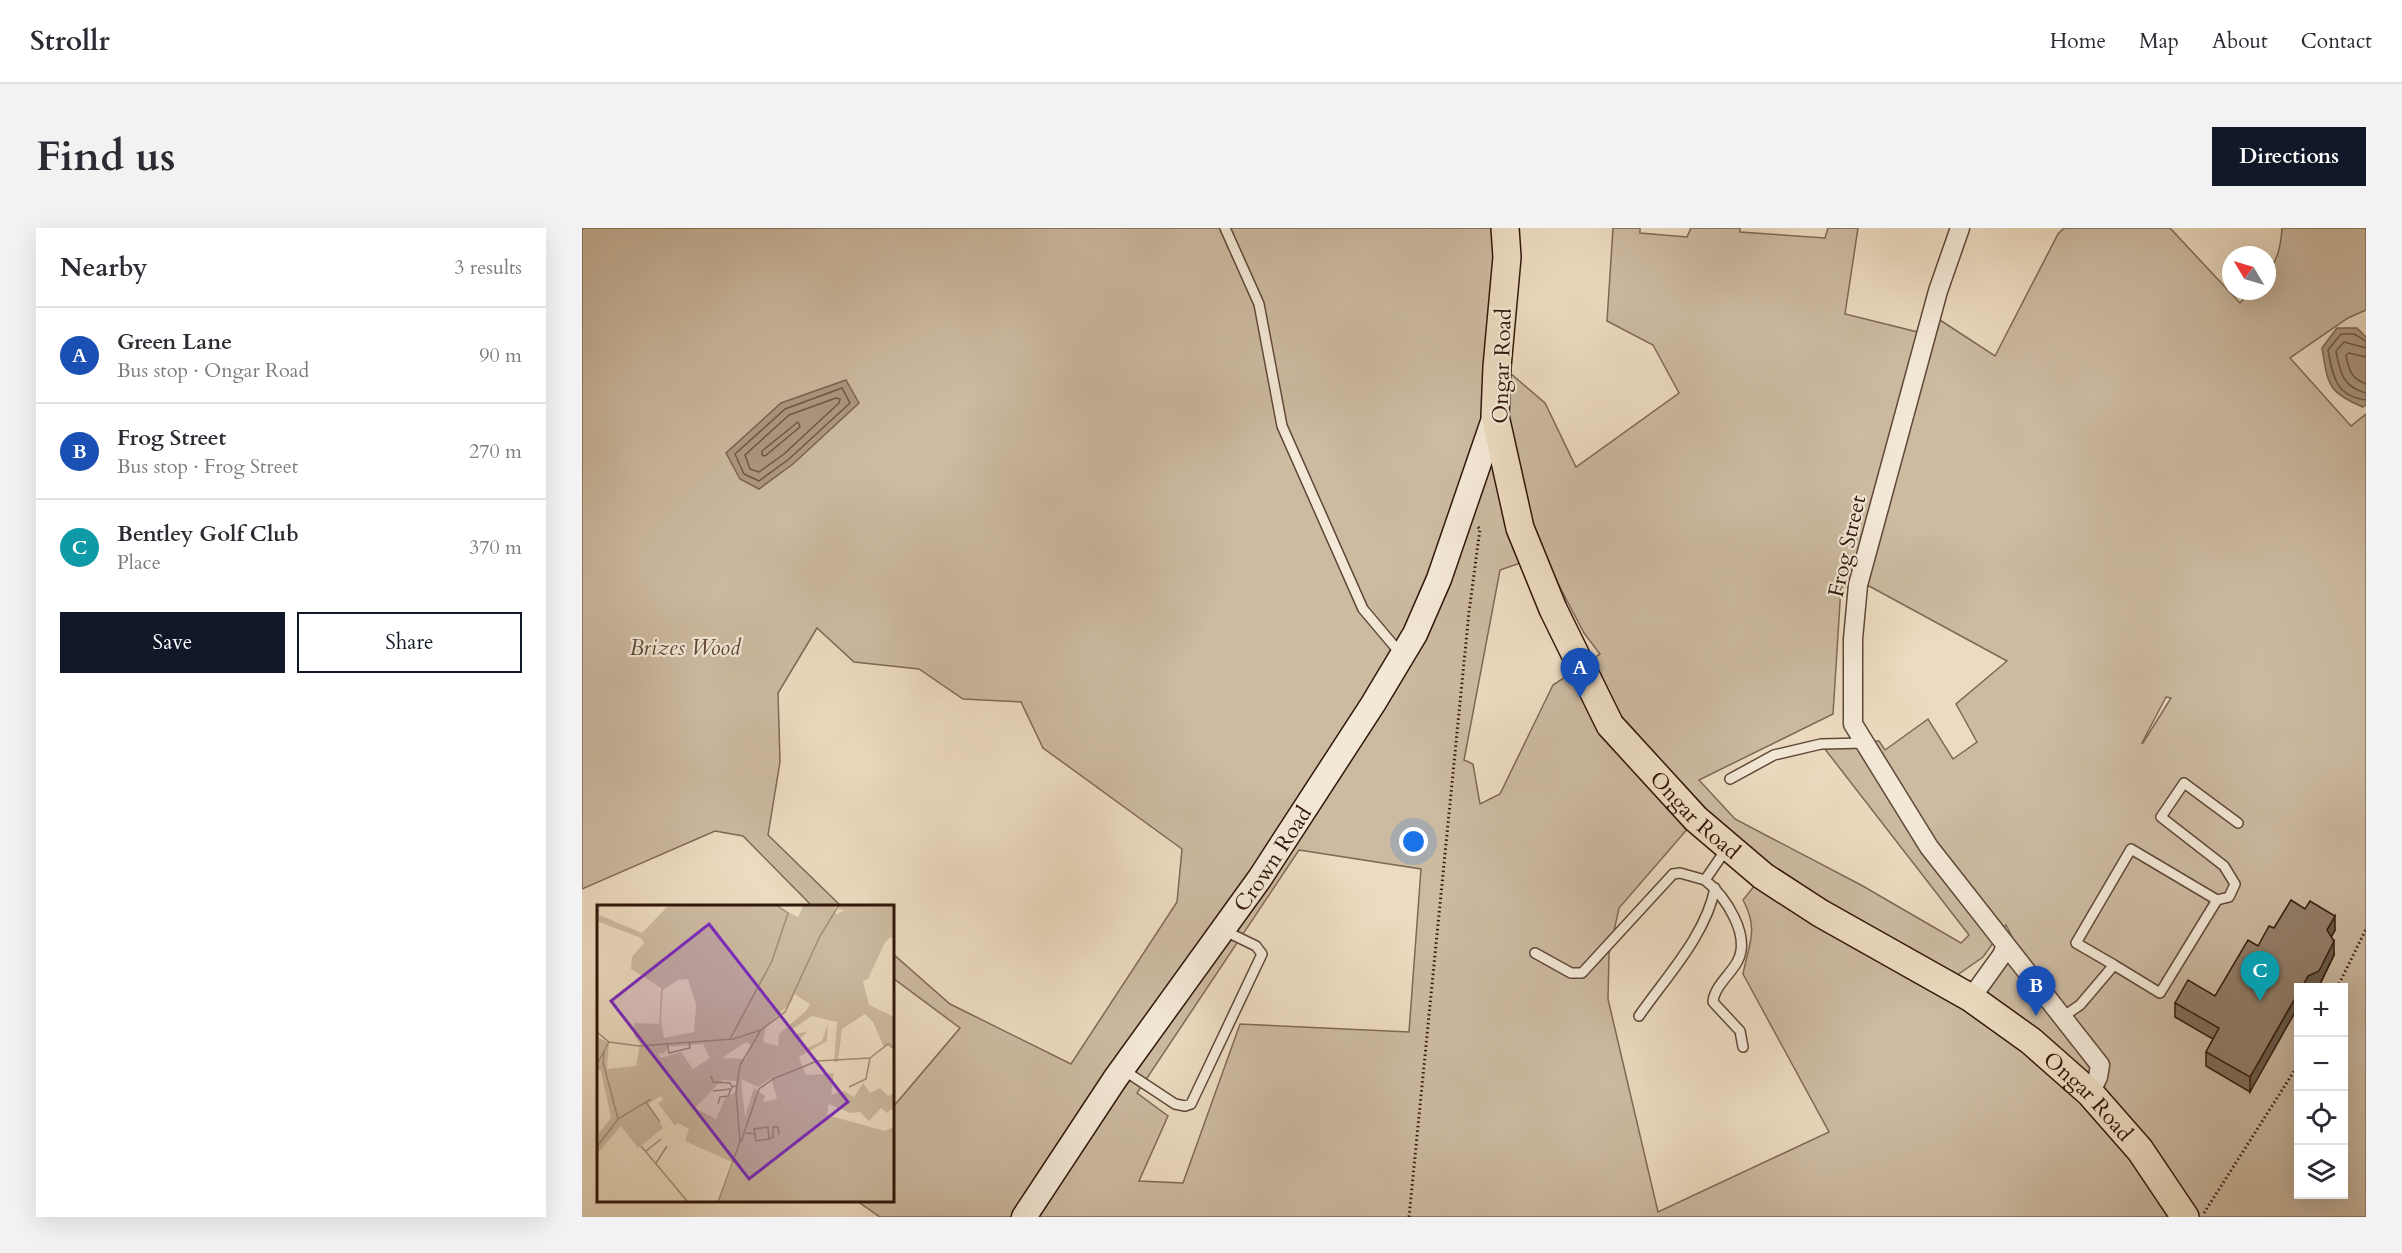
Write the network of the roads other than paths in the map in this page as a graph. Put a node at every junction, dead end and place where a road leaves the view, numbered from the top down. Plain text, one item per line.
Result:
1 (1226, 228) edge
2 (1505, 228) edge
3 (1960, 228) edge
4 (1495, 416) junction
5 (1475, 474) junction
6 (1509, 478) junction
7 (1402, 655) junction
8 (1865, 743) junction
9 (1730, 779) dead end
10 (2238, 824) dead end
11 (1727, 848) junction
12 (1705, 880) junction
13 (1715, 888) junction
14 (2217, 900) junction
15 (1223, 930) junction
16 (2006, 945) junction
17 (1535, 953) dead end
18 (2114, 965) junction
19 (1971, 998) junction
20 (1639, 1016) dead end
21 (2064, 1016) junction
22 (1743, 1047) dead end
23 (1122, 1069) junction
24 (2090, 1093) junction
25 (1024, 1217) edge
26 (2185, 1217) edge

1 - 7 lane
2 - 4 main road, Ongar Road
3 - 8 street, Frog Street
4 - 5 street, Crown Road
4 - 6 main road, Ongar Road
5 - 6 street
5 - 7 street, Crown Road
6 - 11 main road, Ongar Road
7 - 15 street, Crown Road
8 - 9 lane
8 - 16 street, Frog Street
10 - 14 lane
11 - 12 lane
11 - 19 main road, Ongar Road
12 - 13 lane
12 - 17 lane
13 - 20 lane
13 - 22 lane
14 - 18 lane
14 - 18 lane
15 - 23 street, Crown Road
15 - 23 lane
16 - 19 street
16 - 21 street, Frog Street
18 - 21 lane
19 - 24 main road, Ongar Road
21 - 24 street, Frog Street
23 - 25 street, Crown Road
24 - 26 main road, Ongar Road

